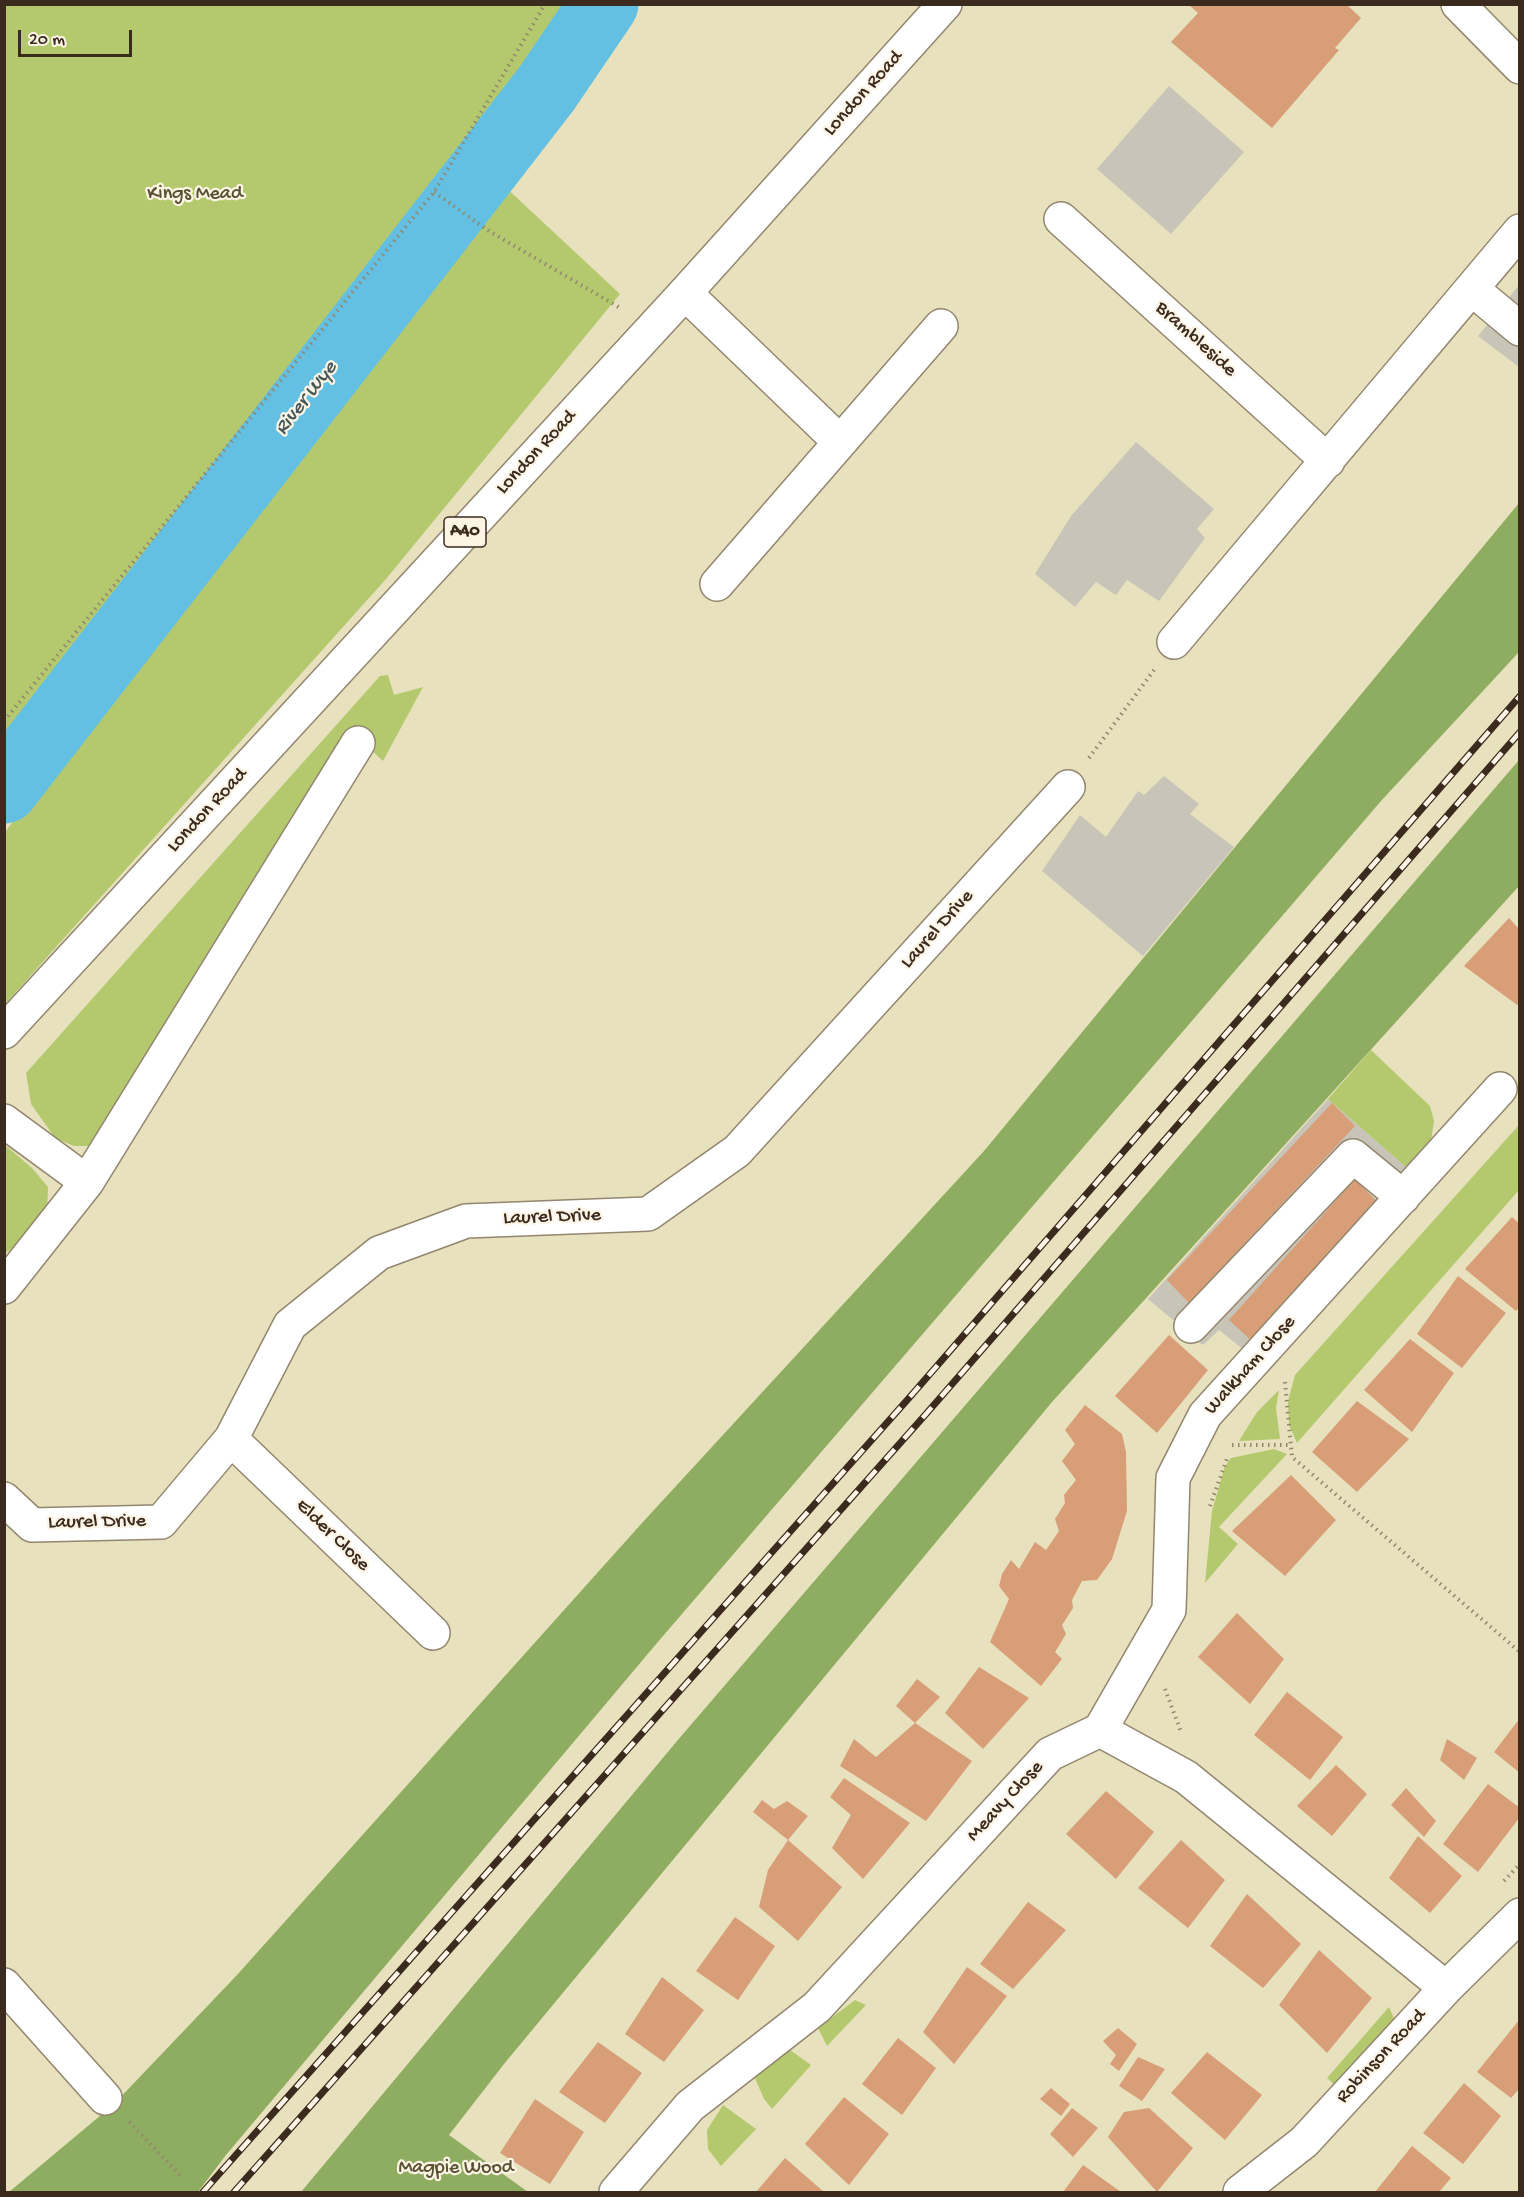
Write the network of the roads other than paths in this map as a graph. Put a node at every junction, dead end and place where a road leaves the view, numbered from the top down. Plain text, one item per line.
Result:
1 (945, 4) edge
2 (1458, 4) edge
3 (1520, 67) edge
4 (1061, 219) dead end
5 (1520, 231) edge
6 (1472, 289) junction
7 (685, 293) junction
8 (941, 326) dead end
9 (1520, 329) edge
10 (840, 442) junction
11 (1328, 461) junction
12 (717, 584) dead end
13 (1174, 642) road end
14 (358, 743) dead end
15 (1068, 787) road end
16 (4, 1032) edge
17 (1500, 1089) dead end
18 (4, 1121) edge
19 (87, 1182) junction
20 (1403, 1197) junction
21 (4, 1287) edge
22 (1191, 1326) dead end
23 (231, 1439) junction
24 (4, 1499) edge
25 (433, 1634) dead end
26 (1100, 1730) junction
27 (1518, 1924) edge
28 (4, 1985) edge
29 (1446, 1988) junction
30 (105, 2098) road end
31 (616, 2193) edge
32 (1240, 2193) edge

1 - 7 street, London Road / A40
2 - 3 street
4 - 11 street, Brambleside
5 - 6 street
6 - 9 street
6 - 11 street
7 - 10 street
7 - 16 street, London Road / A40
8 - 10 street
10 - 12 street
11 - 13 street
14 - 19 street
15 - 23 street, Laurel Drive
17 - 20 street, Walkham Close
18 - 19 street
19 - 21 street
20 - 22 street
20 - 26 street, Walkham Close
23 - 24 street, Laurel Drive
23 - 25 street, Elder Close
26 - 29 street
26 - 31 street, Meavy Close
27 - 29 street, Robinson Road
28 - 30 street
29 - 32 street, Robinson Road

